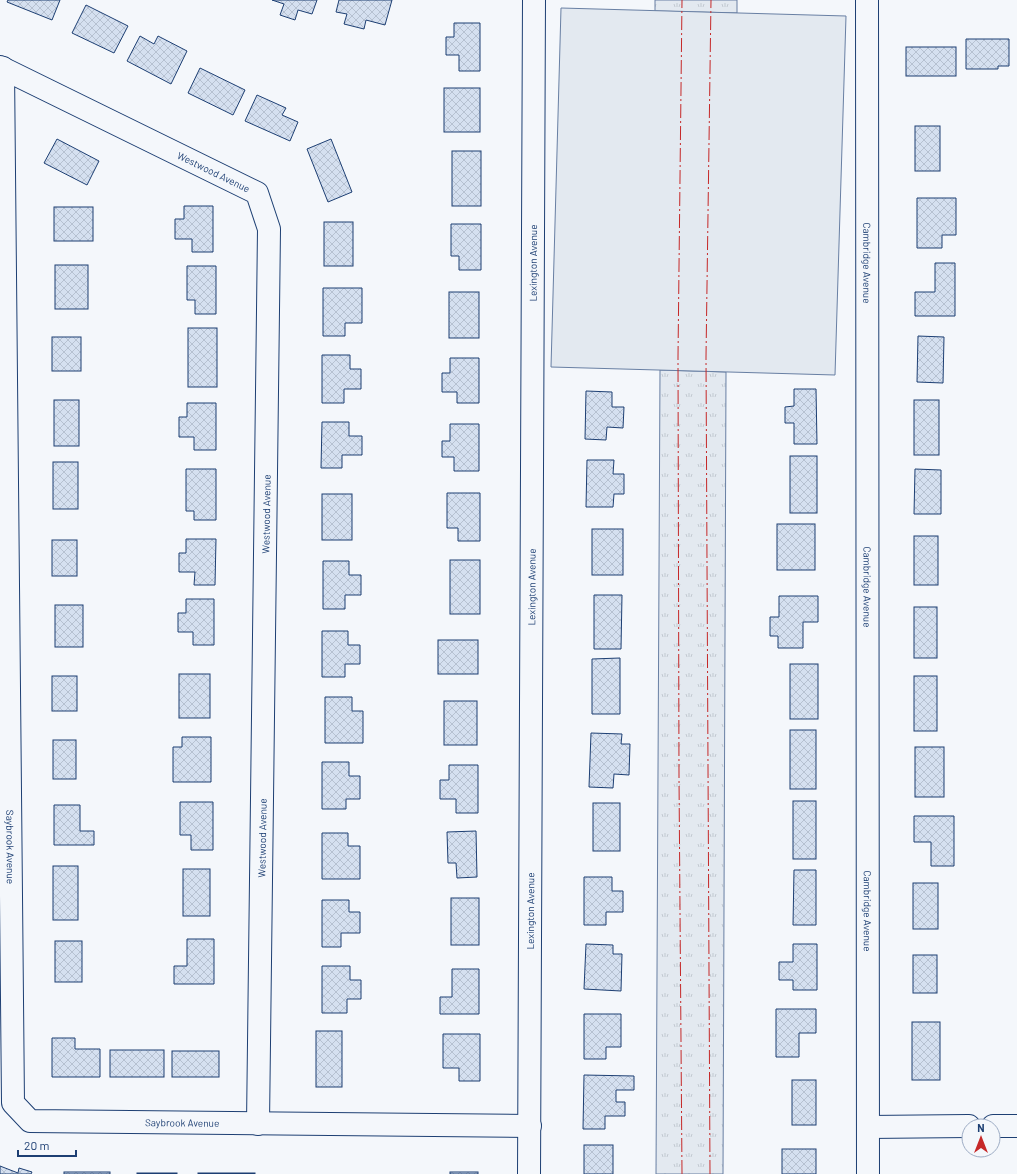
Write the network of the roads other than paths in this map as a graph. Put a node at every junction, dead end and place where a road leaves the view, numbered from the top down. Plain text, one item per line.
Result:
1 (534, 0) edge
2 (867, 0) edge
3 (1, 67) edge
4 (258, 1124) junction
5 (530, 1126) junction
6 (961, 1126) edge
7 (1001, 1126) edge
8 (1017, 1126) edge
9 (868, 1127) junction
10 (529, 1174) edge
11 (868, 1174) edge

1 - 5 street, Lexington Avenue
2 - 9 street, Cambridge Avenue
3 - 4 street, Westwood Avenue
3 - 4 street, Saybrook Avenue
4 - 5 street, Saybrook Avenue
5 - 10 street, Lexington Avenue
6 - 9 street
7 - 8 street
9 - 11 street, Cambridge Avenue

